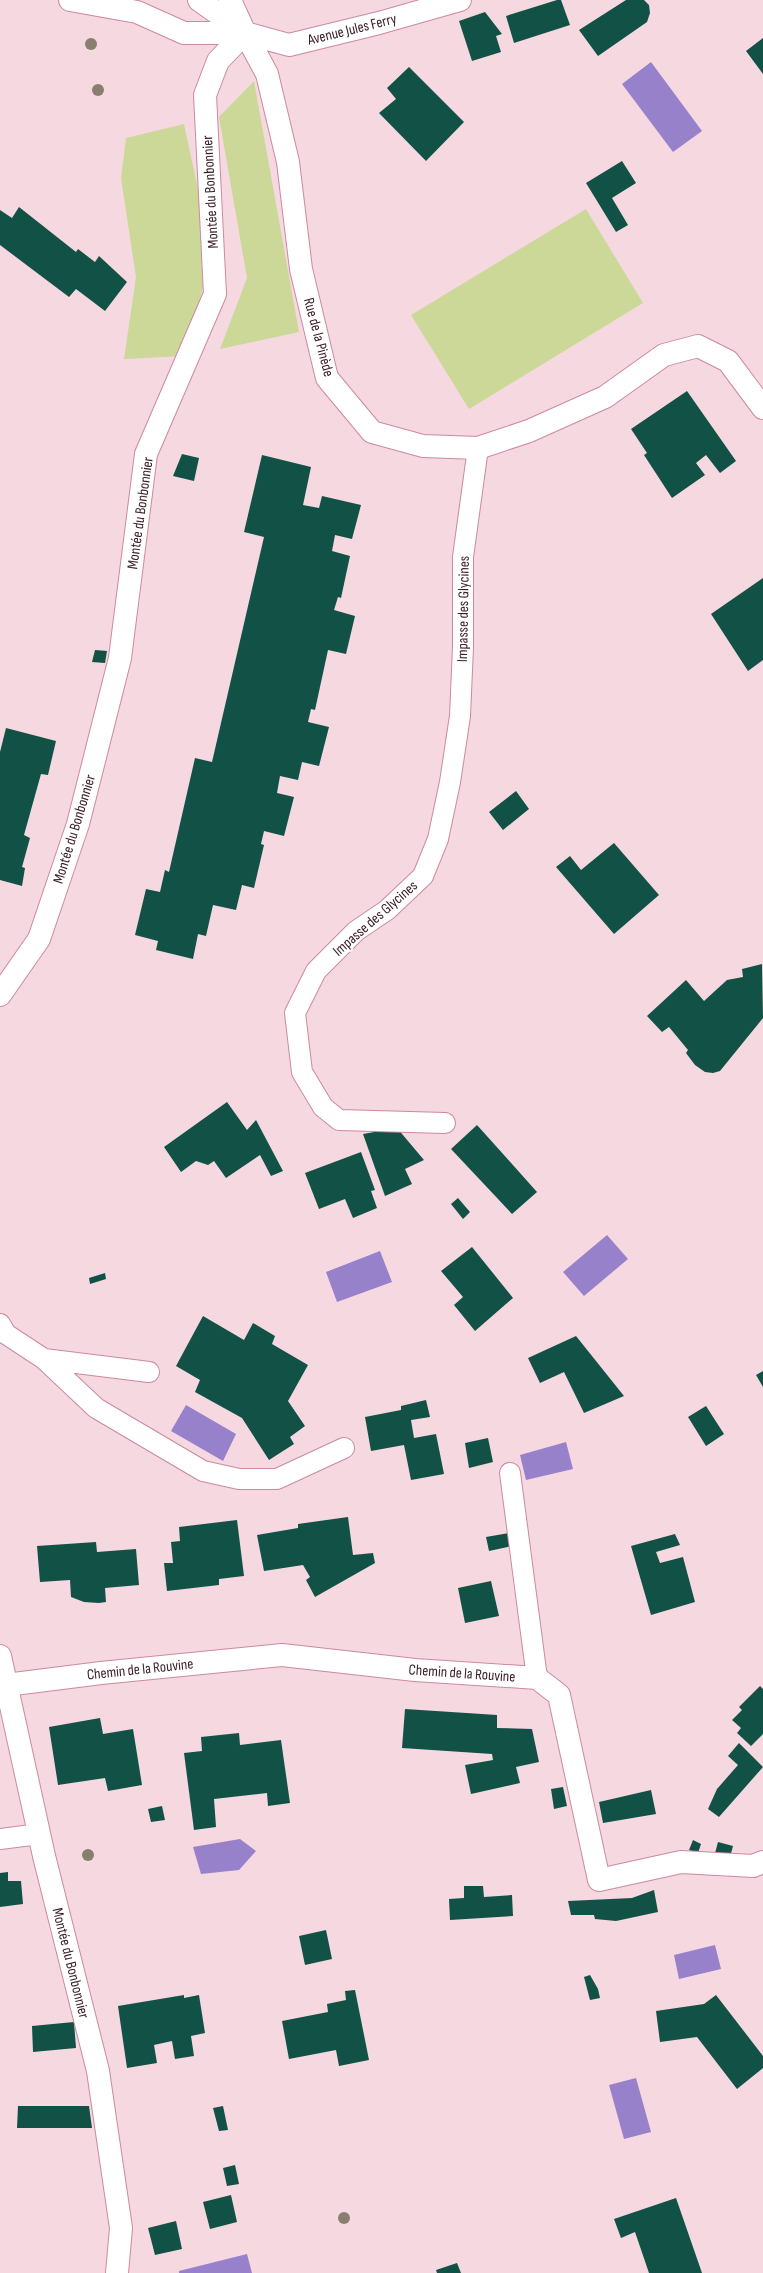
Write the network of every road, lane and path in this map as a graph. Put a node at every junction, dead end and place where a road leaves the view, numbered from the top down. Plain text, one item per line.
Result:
1 (70, 0) edge
2 (199, 0) edge
3 (230, 0) edge
4 (460, 0) edge
5 (245, 33) junction
6 (763, 408) edge
7 (478, 448) junction
8 (0, 995) edge
9 (445, 1123) dead end
10 (0, 1324) edge
11 (44, 1359) junction
12 (149, 1372) dead end
13 (344, 1448) dead end
14 (510, 1473) dead end
15 (0, 1656) edge
16 (537, 1678) junction
17 (6, 1685) junction
18 (39, 1834) junction
19 (0, 1839) edge
20 (763, 1862) edge
21 (117, 2273) edge

1 - 5 street
2 - 5 street
3 - 5 street, Rue de la Pinède
4 - 5 street, Avenue Jules Ferry
5 - 7 street, Rue de la Pinède
5 - 8 street, Montée du Bonbonnier
6 - 7 street, Rue de la Pinède
7 - 9 lane, Impasse des Glycines
10 - 11 lane
11 - 12 lane
11 - 13 lane
14 - 16 lane
15 - 17 street, Montée du Bonbonnier
16 - 17 street, Chemin de la Rouvine
16 - 20 street, Chemin de la Rouvine
17 - 18 street, Montée du Bonbonnier
18 - 19 lane
18 - 21 street, Montée du Bonbonnier

